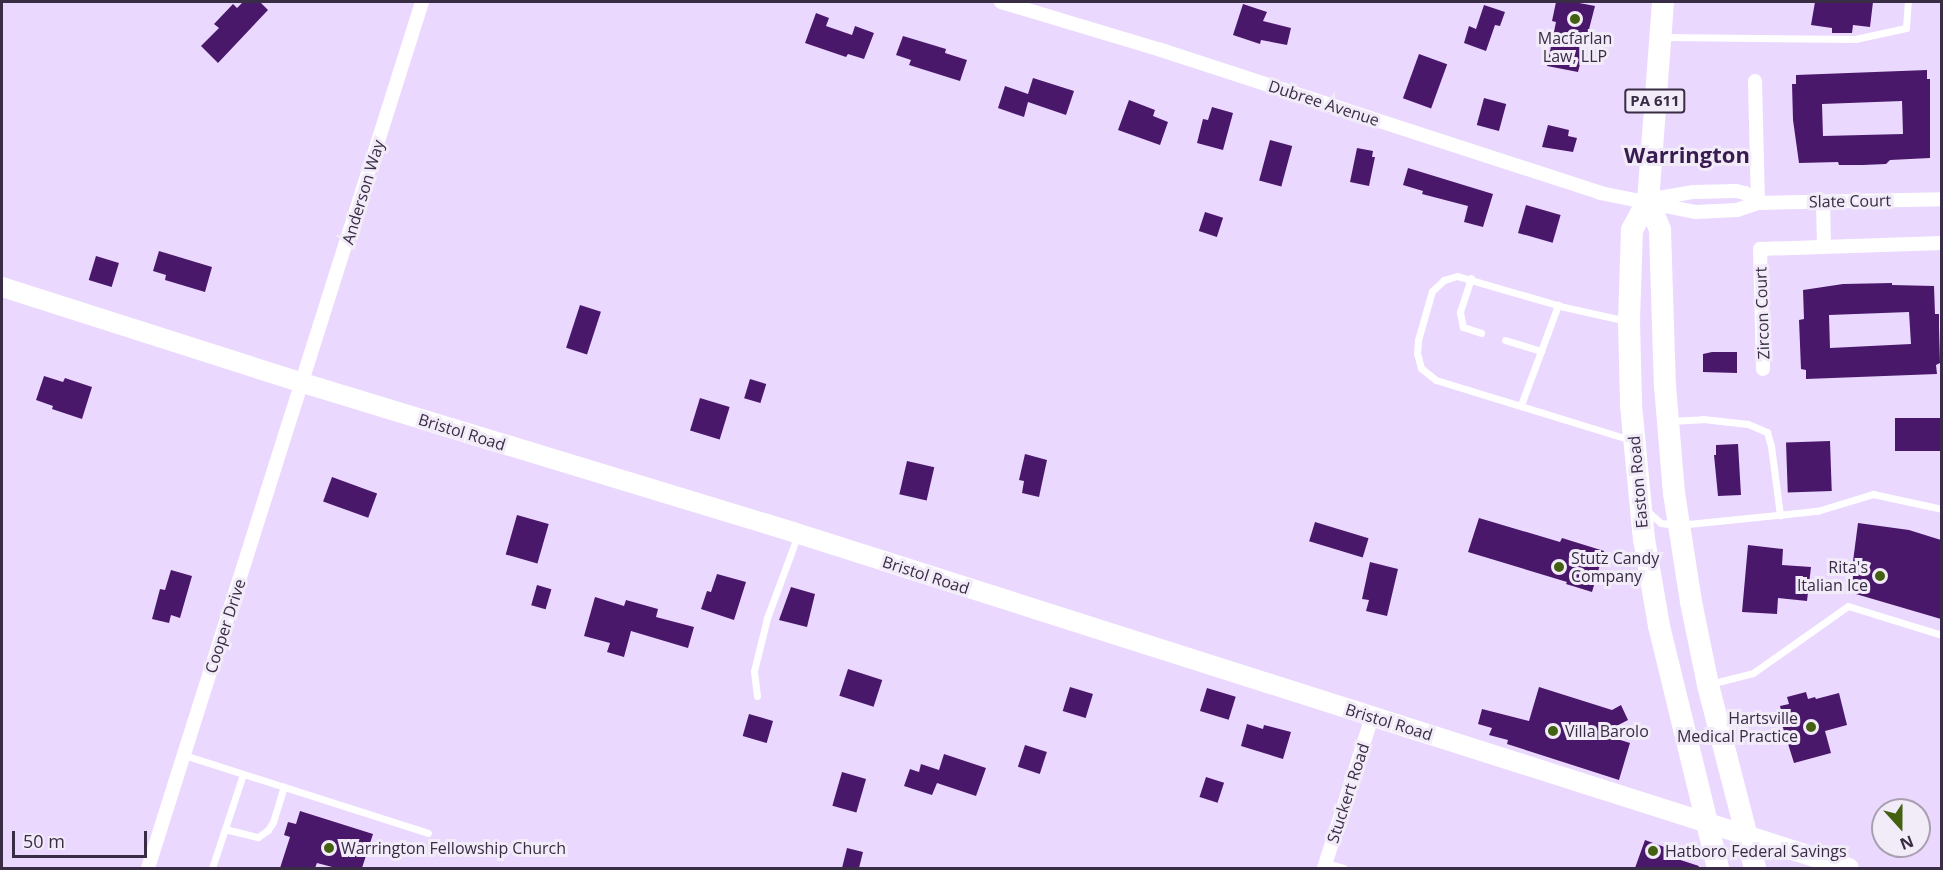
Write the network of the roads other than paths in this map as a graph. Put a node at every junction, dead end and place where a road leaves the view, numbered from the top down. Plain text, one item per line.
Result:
1 (422, 2) edge
2 (1001, 2) edge
3 (1663, 2) edge
4 (1908, 2) edge
5 (1660, 37) junction
6 (1755, 81) dead end
7 (1941, 199) edge
8 (1648, 200) junction
9 (1823, 202) junction
10 (1758, 203) junction
11 (1941, 243) edge
12 (1824, 247) junction
13 (1471, 278) junction
14 (2, 287) edge
15 (1558, 305) junction
16 (1629, 321) junction
17 (1481, 333) dead end
18 (1505, 340) dead end
19 (1541, 351) junction
20 (1764, 369) dead end
21 (303, 383) junction
22 (1521, 405) junction
23 (1668, 421) junction
24 (1634, 441) junction
25 (1640, 500) junction
26 (1941, 509) edge
27 (1780, 515) junction
28 (1678, 525) junction
29 (798, 534) junction
30 (1941, 635) edge
31 (1708, 685) junction
32 (757, 696) dead end
33 (1372, 717) junction
34 (184, 755) junction
35 (243, 774) junction
36 (284, 787) junction
37 (1706, 823) junction
38 (225, 829) junction
39 (428, 833) dead end
40 (1746, 836) junction
41 (1325, 866) edge
42 (148, 868) edge
43 (212, 868) edge
44 (1342, 868) edge
45 (1718, 868) edge
46 (1755, 868) edge
47 (1849, 868) edge

1 - 21 street, Anderson Way
2 - 8 street, Dubree Avenue
3 - 5 highway, Easton Road / PA 611
4 - 5 lane
5 - 8 highway, Easton Road / PA 611
6 - 10 street
7 - 9 street, Slate Court
8 - 10 street, Slate Court
8 - 10 street, Slate Court
8 - 16 highway, Easton Road / PA 611
8 - 23 highway, Easton Road / PA 611
9 - 10 street, Slate Court
9 - 12 street
11 - 12 street, Zircon Court
12 - 20 street, Zircon Court
13 - 15 lane
13 - 17 lane
13 - 22 lane
14 - 21 main road, Bristol Road
15 - 16 lane
15 - 19 lane
16 - 24 highway, Easton Road / PA 611
18 - 19 lane
19 - 22 lane
21 - 29 main road, Bristol Road
21 - 34 street, Cooper Drive
22 - 24 lane
23 - 27 lane
23 - 28 highway, Easton Road / PA 611
24 - 25 highway, Easton Road / PA 611
25 - 28 lane
25 - 37 highway, Easton Road / PA 611
26 - 27 lane
27 - 28 lane
28 - 31 highway, Easton Road / PA 611
29 - 32 lane
29 - 33 main road, Bristol Road
30 - 31 lane
31 - 40 highway, Easton Road / PA 611
33 - 37 main road, Bristol Road
33 - 41 street, Stuckert Road
34 - 35 lane
34 - 42 street, Cooper Drive
35 - 36 lane
35 - 38 lane
36 - 38 lane
36 - 39 lane
37 - 40 main road, Bristol Road
37 - 45 highway, Easton Road / PA 611
38 - 43 lane
40 - 46 highway, Easton Road / PA 611
40 - 47 main road, Bristol Road
41 - 44 lane

